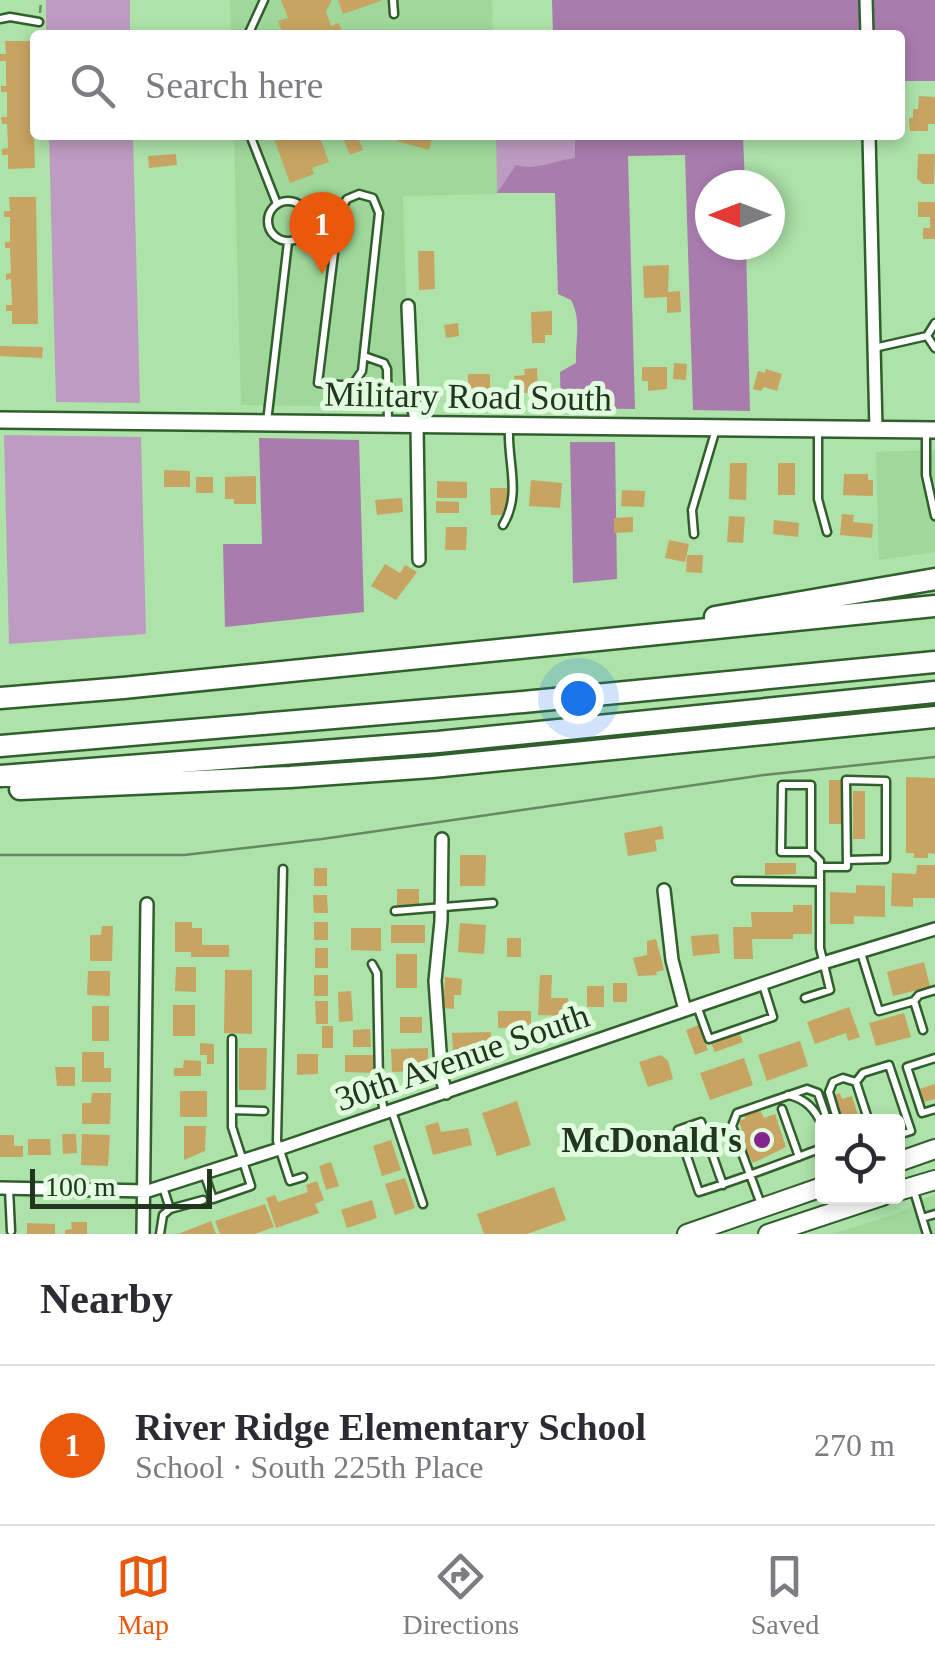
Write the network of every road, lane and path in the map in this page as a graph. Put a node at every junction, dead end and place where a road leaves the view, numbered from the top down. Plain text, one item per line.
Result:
1 (42, 0) edge
2 (264, 0) edge
3 (394, 0) edge
4 (866, 0) edge
5 (394, 14) dead end
6 (0, 19) edge
7 (38, 22) joint
8 (250, 30) edge
9 (867, 30) edge
10 (252, 140) edge
11 (869, 140) edge
12 (277, 204) junction
13 (288, 242) junction
14 (408, 306) dead end
15 (935, 323) edge
16 (926, 336) junction
17 (874, 348) junction
18 (935, 348) edge
19 (364, 356) junction
20 (0, 420) edge
21 (266, 424) junction
22 (388, 425) junction
23 (416, 425) junction
24 (509, 426) junction
25 (717, 428) junction
26 (818, 429) junction
27 (876, 430) junction
28 (930, 430) edge
29 (935, 516) edge
30 (503, 525) dead end
31 (826, 532) dead end
32 (694, 534) dead end
33 (419, 560) dead end
34 (935, 578) edge
35 (935, 606) edge
36 (535, 648) junction
37 (935, 662) edge
38 (935, 692) edge
39 (0, 698) edge
40 (935, 717) edge
41 (0, 746) edge
42 (0, 776) edge
43 (0, 790) edge
44 (442, 839) dead end
45 (811, 852) junction
46 (846, 860) junction
47 (820, 867) junction
48 (283, 869) dead end
49 (736, 881) dead end
50 (820, 882) junction
51 (664, 890) dead end
52 (493, 903) dead end
53 (147, 904) dead end
54 (441, 905) junction
55 (394, 911) dead end
56 (935, 929) edge
57 (860, 952) junction
58 (823, 963) junction
59 (372, 964) dead end
60 (762, 984) junction
61 (935, 990) edge
62 (805, 998) dead end
63 (914, 1001) junction
64 (691, 1008) junction
65 (922, 1030) dead end
66 (232, 1039) dead end
67 (935, 1058) edge
68 (856, 1082) junction
69 (446, 1093) junction
70 (786, 1095) junction
71 (782, 1109) dead end
72 (935, 1109) edge
73 (232, 1110) junction
74 (264, 1111) dead end
75 (388, 1112) junction
76 (819, 1114) edge
77 (823, 1114) edge
78 (836, 1114) edge
79 (866, 1114) edge
80 (905, 1133) edge
81 (935, 1148) edge
82 (280, 1149) junction
83 (815, 1151) edge
84 (799, 1157) junction
85 (905, 1159) edge
86 (242, 1161) junction
87 (204, 1173) junction
88 (750, 1175) junction
89 (303, 1177) dead end
90 (935, 1180) edge
91 (722, 1184) junction
92 (163, 1186) junction
93 (4, 1188) edge
94 (815, 1189) edge
95 (905, 1189) edge
96 (144, 1191) junction
97 (203, 1200) dead end
98 (423, 1204) dead end
99 (832, 1204) edge
100 (861, 1204) edge
101 (762, 1208) junction
102 (170, 1209) junction
103 (935, 1214) edge
104 (922, 1218) junction
105 (806, 1225) edge
106 (11, 1231) dead end
107 (143, 1234) edge
108 (160, 1234) edge
109 (687, 1234) edge
110 (768, 1234) edge
111 (927, 1234) edge

1 - 7 path
2 - 8 lane
3 - 5 lane
4 - 9 street
6 - 7 lane
10 - 12 lane
11 - 17 street
12 - 13 lane
12 - 13 lane
13 - 21 lane
14 - 23 street
15 - 16 lane
16 - 17 lane
16 - 18 lane
17 - 27 street
19 - 19 lane
19 - 22 lane
20 - 21 main road, Military Road South
21 - 22 main road, Military Road South
22 - 23 main road, Military Road South
23 - 24 main road, Military Road South
23 - 33 street
24 - 25 main road, Military Road South
24 - 30 lane
25 - 26 main road, Military Road South
25 - 32 lane
26 - 27 main road, Military Road South
26 - 31 lane
27 - 28 main road, Military Road South
28 - 29 lane
34 - 36 highway
35 - 36 highway
36 - 39 highway
37 - 41 highway
38 - 42 highway
40 - 43 highway
44 - 54 street
45 - 45 lane
45 - 47 lane
46 - 46 lane
46 - 47 lane
47 - 50 lane
48 - 82 lane
49 - 50 lane
50 - 58 lane
51 - 64 street
52 - 54 lane
53 - 96 street
54 - 55 lane
54 - 69 street
56 - 57 street, 30th Avenue South
57 - 58 street, 30th Avenue South
57 - 63 lane
58 - 60 street, 30th Avenue South
58 - 62 lane
59 - 75 lane
60 - 64 street, 30th Avenue South
60 - 64 lane
61 - 63 lane
63 - 65 lane
64 - 69 street, 30th Avenue South
66 - 73 lane
67 - 72 lane
68 - 78 lane
68 - 79 lane
68 - 80 lane
69 - 75 street, 30th Avenue South
70 - 76 lane
70 - 77 lane
70 - 88 lane
71 - 84 lane
73 - 74 lane
73 - 86 lane
75 - 82 street, 30th Avenue South
75 - 98 lane
81 - 85 main road
82 - 86 street, 30th Avenue South
82 - 89 lane
83 - 84 lane
84 - 88 lane
86 - 87 street, 30th Avenue South
86 - 87 lane
87 - 92 street, 30th Avenue South
88 - 91 lane
88 - 101 lane
90 - 95 main road
91 - 91 lane
92 - 96 street, 30th Avenue South
92 - 102 lane
93 - 96 street, 30th Avenue South
93 - 106 lane
94 - 101 main road
95 - 104 lane
96 - 107 street
97 - 102 lane
99 - 105 main road
100 - 105 main road
101 - 109 main road
102 - 108 lane
103 - 104 lane
104 - 111 lane
105 - 110 main road

